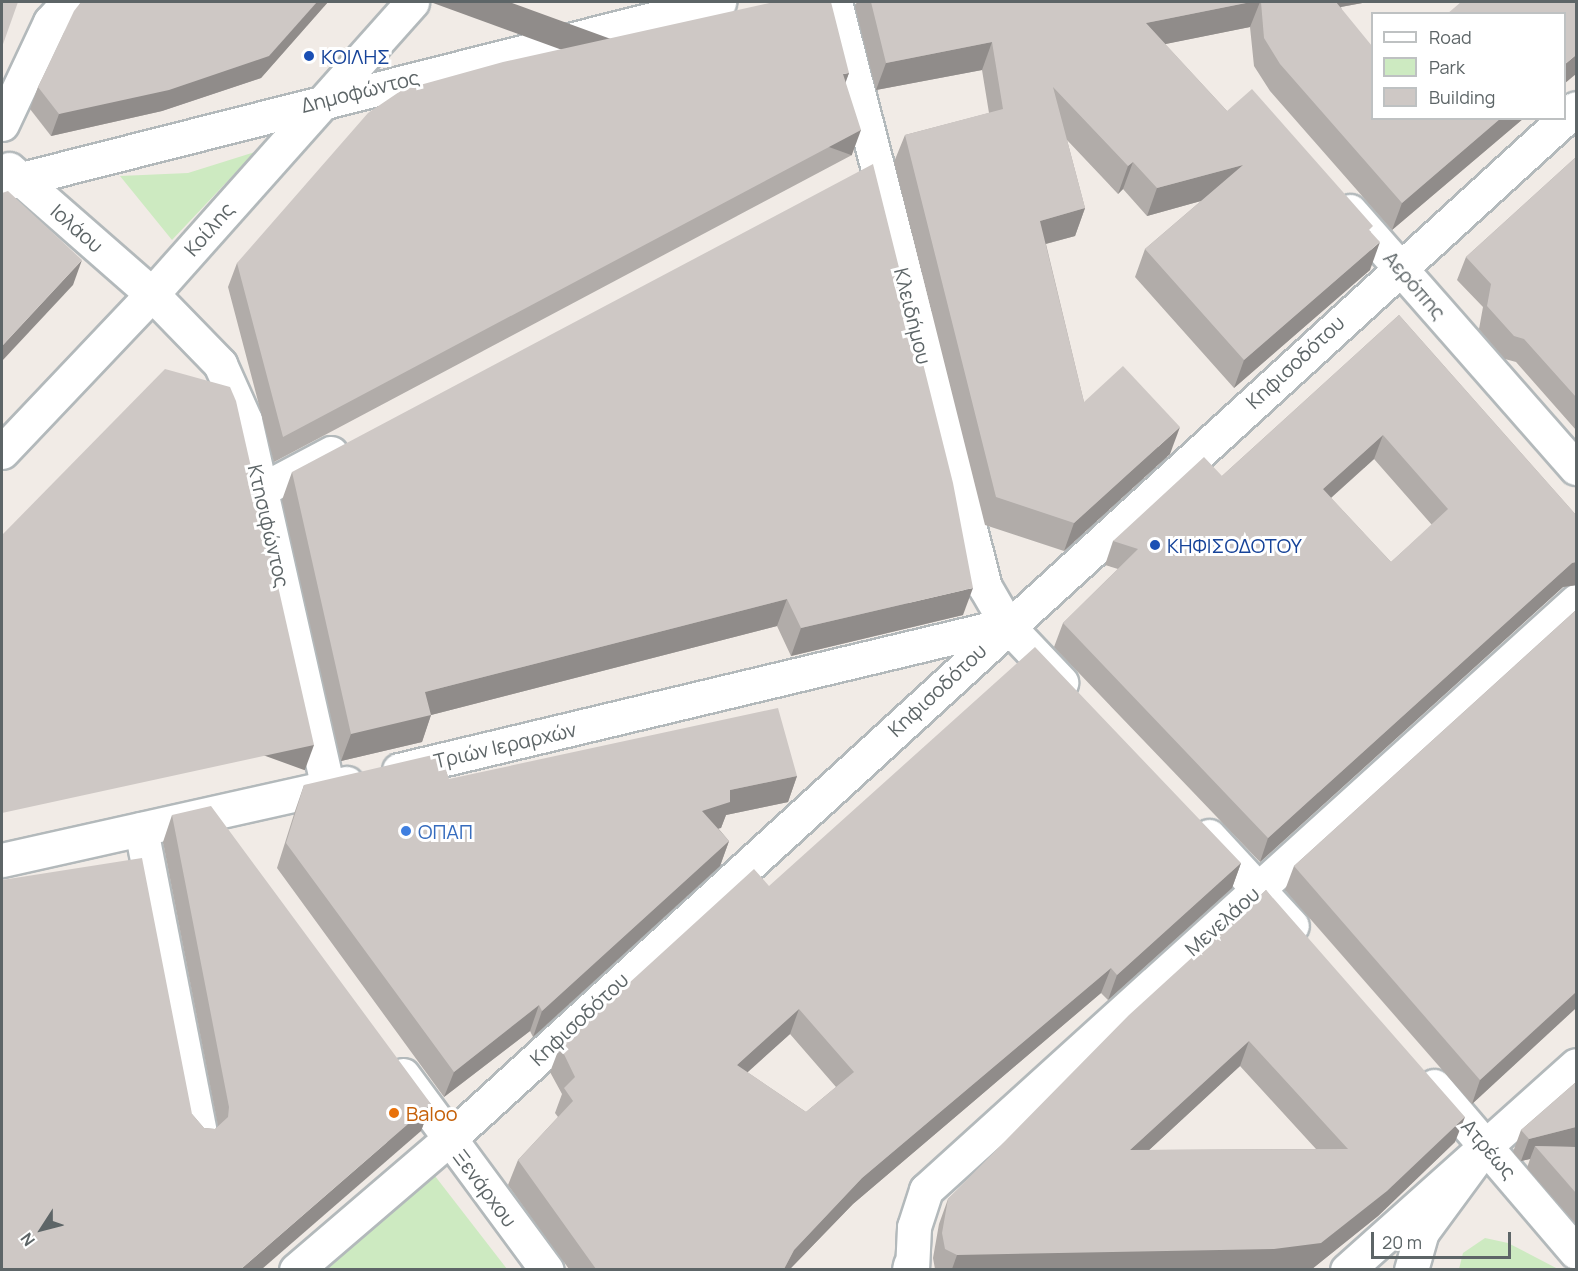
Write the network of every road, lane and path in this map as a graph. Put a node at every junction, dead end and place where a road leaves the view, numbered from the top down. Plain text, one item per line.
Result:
1 (68, 2) edge
2 (412, 2) edge
3 (719, 2) edge
4 (835, 2) edge
5 (321, 101) junction
6 (1563, 120) edge
7 (2, 124) edge
8 (875, 164) junction
9 (8, 175) edge
10 (844, 181) edge
11 (1330, 188) edge
12 (1399, 266) junction
13 (152, 294) junction
14 (356, 439) edge
15 (2, 452) edge
16 (1576, 468) edge
17 (261, 490) junction
18 (1576, 601) edge
19 (1007, 625) junction
20 (1080, 702) edge
21 (328, 787) junction
22 (1186, 812) edge
23 (214, 813) junction
24 (141, 829) junction
25 (235, 842) edge
26 (2, 860) edge
27 (1259, 889) junction
28 (1314, 951) edge
29 (387, 1053) edge
30 (1576, 1065) edge
31 (1416, 1066) edge
32 (201, 1137) edge
33 (448, 1139) junction
34 (1486, 1145) junction
35 (1576, 1252) edge
36 (910, 1268) edge
37 (296, 1269) edge
38 (547, 1269) edge
39 (1347, 1269) edge
40 (1411, 1269) edge

1 - 7 street
2 - 5 street, Κοίλης
3 - 5 street, Δημοφώντος
4 - 8 street, Κλειδήμου
5 - 9 street, Δημοφώντος
5 - 13 street, Κοίλης
6 - 12 street, Κηφισοδότου
8 - 10 street
8 - 19 street, Κλειδήμου
9 - 13 street, Ιολάου
11 - 12 street, Αερόπης
12 - 16 street, Αερόπης
12 - 19 street, Κηφισοδότου
13 - 15 street, Κοίλης
13 - 17 street, Κτησιφώντος
14 - 17 street
17 - 21 street, Κτησιφώντος
18 - 27 street, Μενελάου
19 - 20 street
19 - 21 street, Τριών Ιεραρχών
19 - 33 street, Κηφισοδότου
21 - 23 street, Τριών Ιεραρχών
22 - 27 street
23 - 24 street, Τριών Ιεραρχών
23 - 25 street
24 - 26 street, Τριών Ιεραρχών
24 - 32 street
27 - 28 street
27 - 36 street, Μενελάου
29 - 33 street, Ξενάρχου
30 - 34 street
31 - 34 street, Ατρέως
33 - 37 street, Κηφισοδότου
33 - 38 street, Ξενάρχου
34 - 35 street, Ατρέως
34 - 39 street
34 - 40 street

